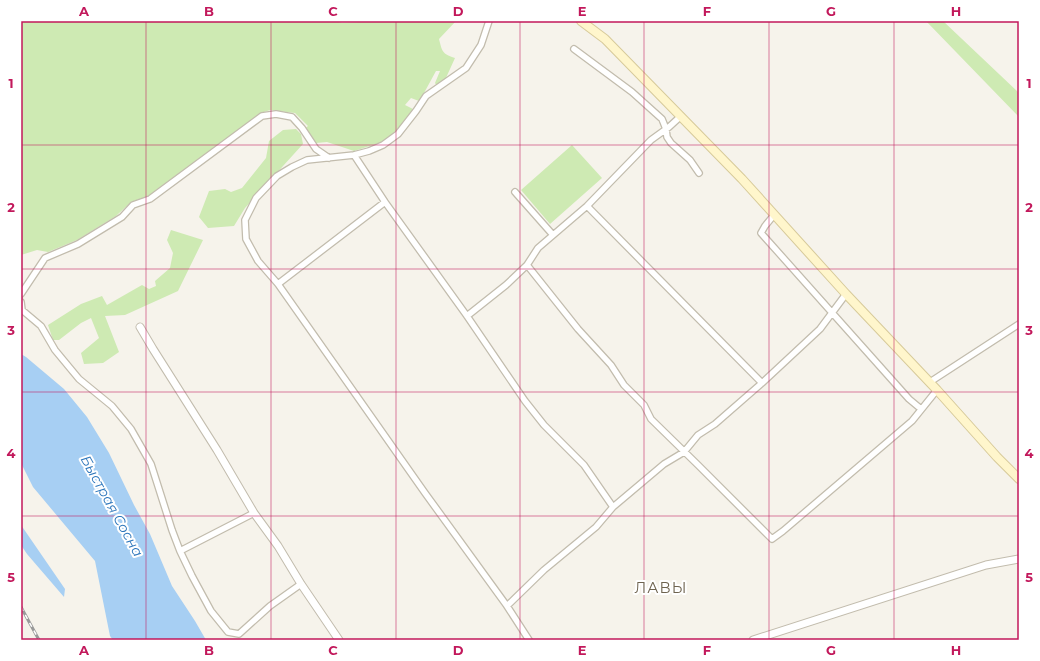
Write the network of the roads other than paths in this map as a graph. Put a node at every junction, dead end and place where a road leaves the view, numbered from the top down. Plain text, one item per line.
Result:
1 (489, 21) edge
2 (581, 21) edge
3 (574, 49) dead end
4 (681, 116) junction
5 (666, 129) junction
6 (354, 155) junction
7 (328, 158) junction
8 (699, 173) dead end
9 (516, 192) dead end
10 (385, 202) junction
11 (587, 206) junction
12 (774, 215) junction
13 (553, 235) junction
14 (527, 265) junction
15 (278, 284) junction
16 (21, 294) edge
17 (846, 294) junction
18 (21, 302) edge
19 (832, 313) junction
20 (467, 316) junction
21 (1019, 324) edge
22 (140, 327) dead end
23 (930, 382) junction
24 (762, 383) junction
25 (937, 390) junction
26 (922, 409) junction
27 (684, 452) junction
28 (1019, 479) edge
29 (613, 507) junction
30 (254, 513) junction
31 (180, 551) junction
32 (1019, 559) edge
33 (301, 584) junction
34 (507, 606) junction
35 (339, 640) edge
36 (529, 640) edge
37 (753, 640) edge

1 - 6 street
2 - 4 main road
3 - 5 street
4 - 5 street
4 - 12 main road
5 - 8 street
5 - 11 street
6 - 7 street
6 - 10 street
7 - 15 street
7 - 16 street
9 - 13 street
10 - 15 street
10 - 20 street
11 - 13 street
11 - 24 street
12 - 17 main road
12 - 19 street
13 - 14 street
14 - 20 street
14 - 27 street
15 - 34 street
17 - 19 street
17 - 23 main road
18 - 31 street
19 - 24 street
19 - 26 street
20 - 29 street
21 - 23 street
22 - 30 street
23 - 25 main road
24 - 27 street
25 - 26 street
25 - 28 main road
26 - 27 street
27 - 29 street
29 - 34 street
30 - 31 street
30 - 33 street
31 - 33 street
32 - 37 street
33 - 35 street
34 - 36 street

